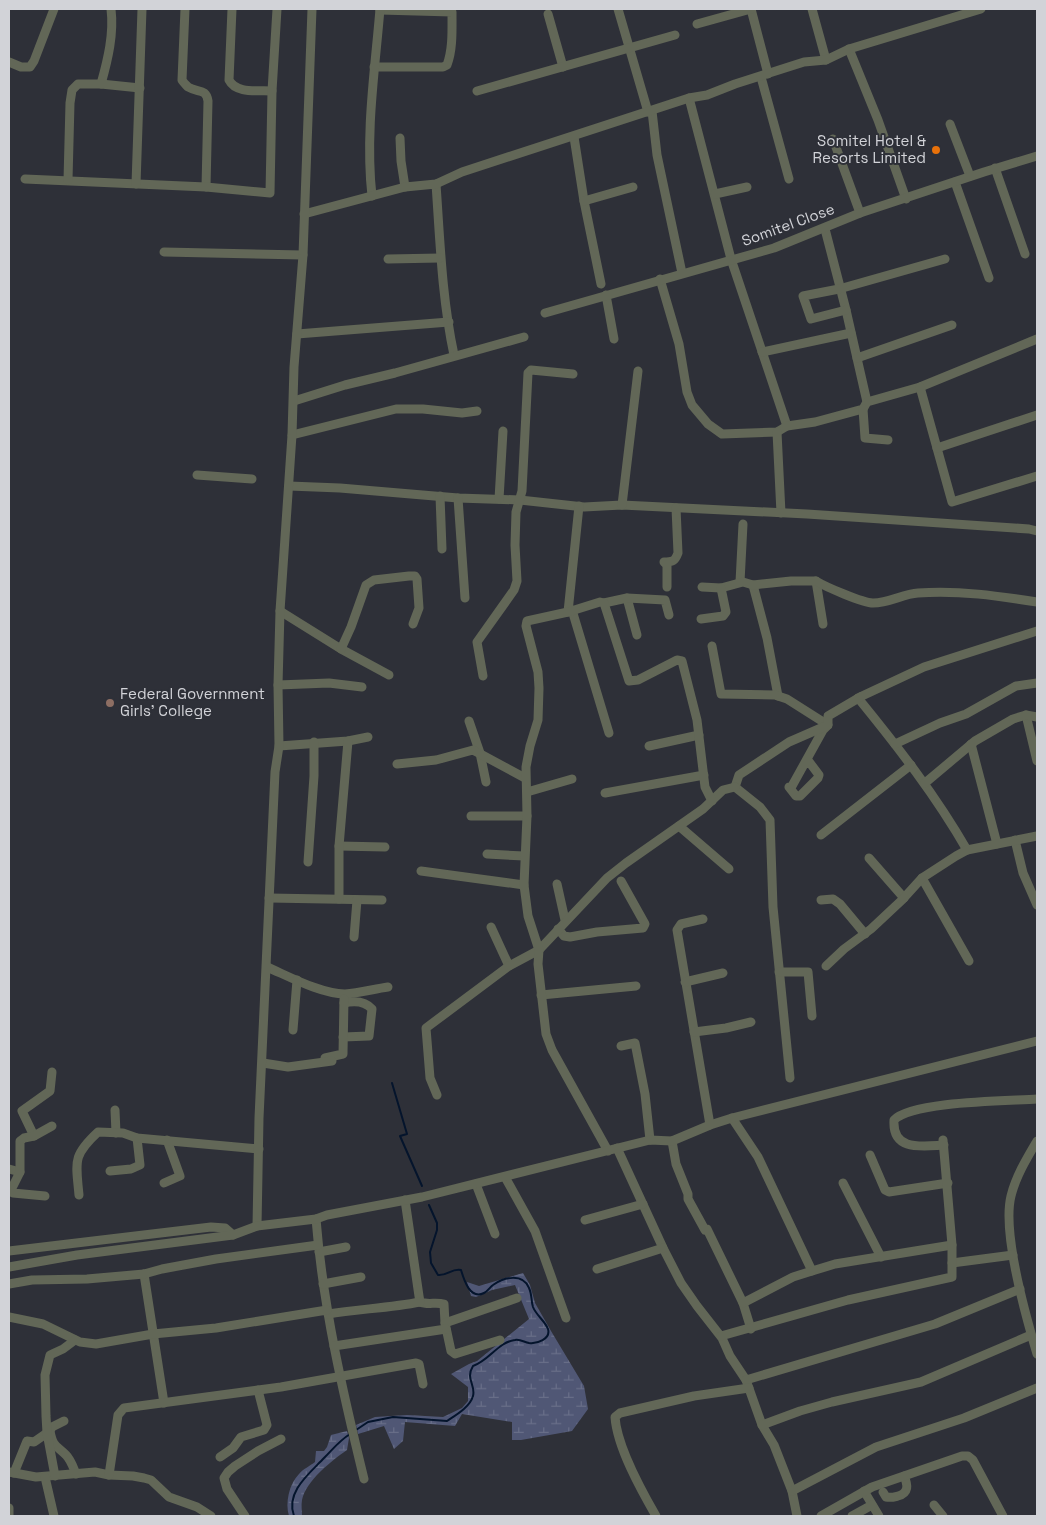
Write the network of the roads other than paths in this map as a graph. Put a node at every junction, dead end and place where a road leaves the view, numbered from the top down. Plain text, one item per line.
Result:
1 (54, 9) edge
2 (111, 9) edge
3 (142, 9) edge
4 (186, 9) edge
5 (232, 9) edge
6 (277, 9) edge
7 (312, 9) edge
8 (380, 9) edge
9 (618, 9) edge
10 (751, 9) edge
11 (812, 9) edge
12 (981, 9) edge
13 (548, 14) dead end
14 (696, 24) dead end
15 (675, 35) dead end
16 (629, 48) junction
17 (849, 48) junction
18 (826, 60) junction
19 (9, 62) edge
20 (374, 67) junction
21 (563, 67) junction
22 (765, 75) junction
23 (101, 84) junction
24 (140, 88) junction
25 (272, 91) junction
26 (477, 91) dead end
27 (689, 98) junction
28 (650, 111) junction
29 (950, 124) dead end
30 (574, 137) junction
31 (400, 138) dead end
32 (833, 139) dead end
33 (1037, 156) edge
34 (995, 168) junction
35 (970, 176) junction
36 (25, 179) dead end
37 (789, 179) dead end
38 (68, 180) junction
39 (955, 182) junction
40 (136, 184) junction
41 (436, 184) junction
42 (206, 187) junction
43 (405, 187) junction
44 (633, 187) dead end
45 (747, 187) dead end
46 (715, 194) junction
47 (372, 196) junction
48 (906, 199) junction
49 (584, 201) junction
50 (860, 213) junction
51 (304, 214) junction
52 (824, 229) junction
53 (164, 252) dead end
54 (1025, 254) dead end
55 (303, 255) junction
56 (440, 258) junction
57 (388, 259) dead end
58 (731, 259) junction
59 (944, 259) dead end
60 (682, 273) junction
61 (989, 278) dead end
62 (660, 280) junction
63 (601, 284) dead end
64 (839, 289) junction
65 (606, 295) junction
66 (846, 310) junction
67 (545, 314) dead end
68 (449, 322) junction
69 (952, 325) dead end
70 (851, 333) junction
71 (297, 334) junction
72 (524, 336) dead end
73 (614, 338) dead end
74 (1037, 339) edge
75 (762, 352) junction
76 (454, 355) junction
77 (858, 358) junction
78 (638, 371) dead end
79 (574, 374) dead end
80 (920, 387) junction
81 (294, 400) junction
82 (865, 405) junction
83 (477, 411) dead end
84 (1037, 415) edge
85 (787, 426) junction
86 (503, 432) dead end
87 (777, 432) junction
88 (292, 435) junction
89 (888, 440) dead end
90 (938, 448) junction
91 (197, 474) dead end
92 (1037, 476) edge
93 (252, 479) dead end
94 (289, 486) junction
95 (440, 496) junction
96 (458, 498) junction
97 (499, 499) junction
98 (520, 500) junction
99 (622, 505) junction
100 (579, 506) junction
101 (676, 508) junction
102 (781, 513) junction
103 (743, 524) dead end
104 (1037, 531) edge
105 (442, 549) dead end
106 (816, 581) junction
107 (740, 582) junction
108 (753, 585) junction
109 (667, 586) dead end
110 (702, 587) dead end
111 (721, 588) junction
112 (465, 598) dead end
113 (627, 598) junction
114 (1037, 602) edge
115 (604, 603) junction
116 (280, 611) junction
117 (570, 611) junction
118 (668, 615) dead end
119 (701, 619) dead end
120 (413, 624) dead end
121 (823, 624) dead end
122 (1037, 630) edge
123 (637, 635) dead end
124 (712, 646) dead end
125 (341, 649) junction
126 (389, 675) dead end
127 (483, 676) dead end
128 (1037, 683) edge
129 (278, 685) junction
130 (362, 687) dead end
131 (778, 696) junction
132 (858, 698) junction
133 (1026, 715) junction
134 (1037, 717) edge
135 (469, 721) dead end
136 (828, 725) junction
137 (609, 733) dead end
138 (699, 735) junction
139 (368, 737) dead end
140 (348, 741) junction
141 (314, 742) junction
142 (895, 744) junction
143 (971, 744) junction
144 (279, 746) junction
145 (649, 746) dead end
146 (480, 753) junction
147 (807, 759) dead end
148 (1037, 761) edge
149 (397, 764) dead end
150 (911, 765) junction
151 (704, 775) junction
152 (525, 778) junction
153 (572, 778) dead end
154 (486, 782) dead end
155 (925, 783) junction
156 (735, 787) junction
157 (527, 792) junction
158 (605, 793) dead end
159 (712, 802) junction
160 (471, 816) dead end
161 (527, 816) junction
162 (679, 826) junction
163 (821, 835) dead end
164 (1037, 836) edge
165 (1015, 840) junction
166 (997, 844) junction
167 (339, 846) junction
168 (385, 847) dead end
169 (967, 850) junction
170 (487, 854) dead end
171 (524, 856) junction
172 (869, 858) dead end
173 (308, 862) dead end
174 (729, 869) dead end
175 (421, 871) dead end
176 (922, 878) junction
177 (621, 881) dead end
178 (557, 884) dead end
179 (524, 885) junction
180 (269, 898) junction
181 (904, 898) junction
182 (339, 899) junction
183 (357, 900) junction
184 (382, 900) dead end
185 (821, 900) dead end
186 (1037, 905) edge
187 (703, 919) dead end
188 (566, 920) junction
189 (491, 927) dead end
190 (558, 928) junction
191 (864, 934) junction
192 (354, 937) dead end
193 (539, 950) junction
194 (969, 961) dead end
195 (509, 966) junction
196 (826, 966) dead end
197 (267, 967) junction
198 (779, 972) junction
199 (723, 973) dead end
200 (297, 980) junction
201 (686, 982) junction
202 (636, 986) dead end
203 (388, 987) dead end
204 (541, 995) junction
205 (344, 998) junction
206 (812, 1016) dead end
207 (751, 1022) dead end
208 (293, 1030) dead end
209 (694, 1032) junction
210 (343, 1037) junction
211 (1037, 1041) edge
212 (621, 1046) dead end
213 (325, 1058) dead end
214 (340, 1060) dead end
215 (263, 1063) junction
216 (52, 1072) dead end
217 (790, 1078) dead end
218 (437, 1095) dead end
219 (1037, 1099) edge
220 (115, 1110) dead end
221 (732, 1118) junction
222 (710, 1125) junction
223 (52, 1126) dead end
224 (116, 1132) junction
225 (34, 1136) junction
226 (137, 1138) junction
227 (167, 1140) junction
228 (650, 1140) junction
229 (672, 1141) junction
230 (1037, 1141) edge
231 (618, 1148) junction
232 (259, 1149) junction
233 (608, 1151) junction
234 (870, 1154) dead end
235 (9, 1169) edge
236 (110, 1171) dead end
237 (20, 1172) junction
238 (505, 1177) junction
239 (164, 1183) dead end
240 (843, 1183) dead end
241 (948, 1183) junction
242 (476, 1184) junction
243 (79, 1195) dead end
244 (45, 1196) dead end
245 (405, 1200) junction
246 (643, 1204) junction
247 (316, 1219) junction
248 (586, 1220) dead end
249 (257, 1226) junction
250 (495, 1234) dead end
251 (233, 1235) junction
252 (952, 1245) junction
253 (346, 1247) dead end
254 (663, 1248) junction
255 (319, 1249) junction
256 (9, 1251) edge
257 (1013, 1255) junction
258 (881, 1256) junction
259 (952, 1263) junction
260 (9, 1267) edge
261 (597, 1269) dead end
262 (812, 1271) junction
263 (144, 1274) junction
264 (362, 1277) dead end
265 (9, 1284) edge
266 (323, 1284) junction
267 (1020, 1289) junction
268 (517, 1298) dead end
269 (420, 1302) junction
270 (743, 1304) junction
271 (327, 1312) junction
272 (9, 1317) edge
273 (566, 1318) dead end
274 (446, 1326) junction
275 (751, 1329) junction
276 (153, 1334) junction
277 (1031, 1335) junction
278 (721, 1336) junction
279 (75, 1340) junction
280 (500, 1340) dead end
281 (334, 1346) junction
282 (1037, 1354) edge
283 (339, 1377) junction
284 (423, 1384) dead end
285 (748, 1384) junction
286 (1037, 1388) edge
287 (258, 1390) junction
288 (164, 1403) junction
289 (64, 1421) dead end
290 (762, 1425) junction
291 (47, 1433) junction
292 (281, 1439) dead end
293 (220, 1457) dead end
294 (11, 1473) edge
295 (76, 1474) junction
296 (109, 1475) junction
297 (50, 1476) junction
298 (904, 1476) junction
299 (364, 1479) dead end
300 (792, 1491) junction
301 (864, 1491) junction
302 (883, 1492) dead end
303 (934, 1504) dead end
304 (872, 1505) junction
305 (9, 1508) edge
306 (652, 1514) edge
307 (9, 1516) edge
308 (54, 1516) edge
309 (211, 1516) edge
310 (245, 1516) edge
311 (797, 1516) edge
312 (821, 1516) edge
313 (852, 1516) edge
314 (879, 1516) edge
315 (943, 1516) edge
316 (1004, 1516) edge

1 - 19 street
2 - 23 street
3 - 24 street
4 - 42 street
5 - 25 street
6 - 25 street
7 - 51 street
8 - 20 street
8 - 20 street
9 - 16 street
10 - 14 street
10 - 22 street
11 - 18 street
12 - 17 street
13 - 21 street
15 - 16 street
16 - 21 street
16 - 28 street
17 - 18 street
17 - 48 street
18 - 22 street
20 - 47 street
21 - 26 street
22 - 27 street
22 - 37 street
23 - 24 street
23 - 38 street
24 - 40 street
25 - 42 street
27 - 28 street
27 - 46 street
28 - 30 street
28 - 60 street
29 - 35 street
30 - 41 street
30 - 49 street
31 - 43 street
32 - 50 street
33 - 34 street, Somitel Close
34 - 35 street, Somitel Close
34 - 54 street
35 - 39 street, Somitel Close
36 - 38 street
38 - 40 street
39 - 48 street, Somitel Close
39 - 61 street
40 - 42 street
41 - 43 street
41 - 56 street
43 - 47 street
44 - 49 street
45 - 46 street
46 - 58 street
47 - 51 street
48 - 50 street, Somitel Close
49 - 63 street
50 - 52 street, Somitel Close
51 - 55 street
52 - 58 street, Somitel Close
52 - 64 street
53 - 55 street
55 - 71 street
56 - 57 street
56 - 68 street
58 - 60 street, Somitel Close
58 - 75 street
59 - 64 street
60 - 62 street, Somitel Close
62 - 65 street, Somitel Close
62 - 87 street
64 - 66 street
64 - 66 street
65 - 67 street, Somitel Close
65 - 73 street
66 - 70 street
68 - 71 street
68 - 76 street
69 - 77 street
70 - 75 street
70 - 77 street
71 - 81 street
72 - 76 street
74 - 80 street
75 - 85 street
76 - 81 street
77 - 82 street
78 - 99 street
79 - 98 street
80 - 82 street
80 - 90 street
81 - 88 street
82 - 85 street
82 - 89 street
83 - 88 street
84 - 90 street
85 - 87 street
86 - 97 street
87 - 102 street
88 - 94 street
90 - 92 street
91 - 93 street
94 - 95 street
94 - 116 street
95 - 96 street
95 - 105 street
96 - 97 street
96 - 112 street
97 - 98 street
98 - 100 street
98 - 127 street
99 - 100 street
99 - 101 street
100 - 117 street
101 - 102 street
101 - 109 street
102 - 104 street
103 - 107 street
106 - 108 street
106 - 114 street
106 - 121 street
107 - 108 street
107 - 111 street
108 - 131 street
110 - 111 street
111 - 119 street
113 - 115 street
113 - 118 street
113 - 123 street
115 - 117 street
115 - 138 street
116 - 125 street
116 - 129 street
117 - 137 street
117 - 152 street
120 - 125 street
122 - 132 street
124 - 131 street
125 - 126 street
128 - 142 street
129 - 130 street
129 - 144 street
131 - 136 street
132 - 136 street
132 - 142 street
133 - 134 street
133 - 143 street
133 - 148 street
135 - 146 street
136 - 147 street
136 - 156 street
138 - 145 street
138 - 151 street
139 - 140 street
140 - 141 street
140 - 167 street
141 - 144 street
141 - 173 street
142 - 150 street
143 - 155 street
143 - 166 street
144 - 180 street
146 - 149 street
146 - 152 street
146 - 154 street
150 - 155 street
150 - 163 street
151 - 158 street
151 - 159 street
152 - 157 street
153 - 157 street
155 - 169 street
156 - 159 street
156 - 198 street
157 - 161 street
159 - 162 street
160 - 161 street
161 - 171 street
162 - 174 street
162 - 188 street
164 - 165 street
165 - 166 street
165 - 186 street
166 - 169 street
167 - 168 street
167 - 182 street
169 - 176 street
170 - 171 street
171 - 179 street
172 - 181 street
175 - 179 street
176 - 181 street
176 - 194 street
177 - 190 street
178 - 188 street
179 - 193 street
180 - 182 street
180 - 197 street
181 - 191 street
182 - 183 street
183 - 184 street
183 - 192 street
185 - 191 street
187 - 201 street
188 - 190 street
189 - 195 street
190 - 193 street
191 - 196 street
193 - 195 street
193 - 204 street
195 - 218 street
197 - 200 street
197 - 215 street
198 - 206 street
198 - 217 street
199 - 201 street
200 - 205 street
200 - 208 street
201 - 209 street
202 - 204 street
203 - 205 street
204 - 233 street
205 - 210 street
205 - 210 street
207 - 209 street
209 - 222 street
210 - 213 street
211 - 221 street
212 - 228 street
214 - 215 street
215 - 232 street
216 - 225 street
219 - 241 street
220 - 224 street
221 - 222 street
221 - 262 street
222 - 229 street
223 - 225 street
224 - 226 street
224 - 243 street
225 - 237 street
226 - 227 street
226 - 236 street
227 - 232 street
227 - 239 street
228 - 229 street
228 - 231 street
229 - 270 street
230 - 257 street
231 - 233 street
231 - 246 street
232 - 249 street
233 - 238 street
234 - 241 street
235 - 237 street
237 - 244 street
238 - 242 street
238 - 273 street
240 - 258 street
241 - 252 street
242 - 245 street
242 - 250 street
245 - 247 street
245 - 269 street
246 - 248 street
246 - 254 street
247 - 249 street
247 - 255 street
249 - 251 street
251 - 256 street
251 - 260 street
252 - 258 street
252 - 259 street
253 - 255 street
254 - 261 street
254 - 278 street
255 - 263 street
255 - 266 street
257 - 259 street
257 - 267 street
258 - 262 street
259 - 275 street
262 - 270 street
263 - 265 street
263 - 276 street
264 - 266 street
266 - 271 street
267 - 277 street
267 - 285 street
268 - 274 street
269 - 271 street
269 - 274 street
270 - 275 street
271 - 276 street
271 - 281 street
272 - 279 street
274 - 280 street
274 - 281 street
275 - 278 street
276 - 279 street
276 - 288 street
277 - 282 street
277 - 290 street
278 - 285 street
279 - 291 street
281 - 283 street
283 - 284 street
283 - 287 street
283 - 299 street
285 - 290 street
285 - 306 street
286 - 300 street
287 - 288 street
287 - 293 street
288 - 296 street
289 - 295 street
290 - 300 street
291 - 294 street
291 - 297 street
292 - 310 street
294 - 297 street
295 - 296 street
295 - 297 street
296 - 309 street
297 - 308 street
298 - 301 street
298 - 302 street
298 - 316 street
300 - 311 street
301 - 304 street
301 - 312 street
303 - 315 street
304 - 313 street
304 - 314 street
305 - 307 street

